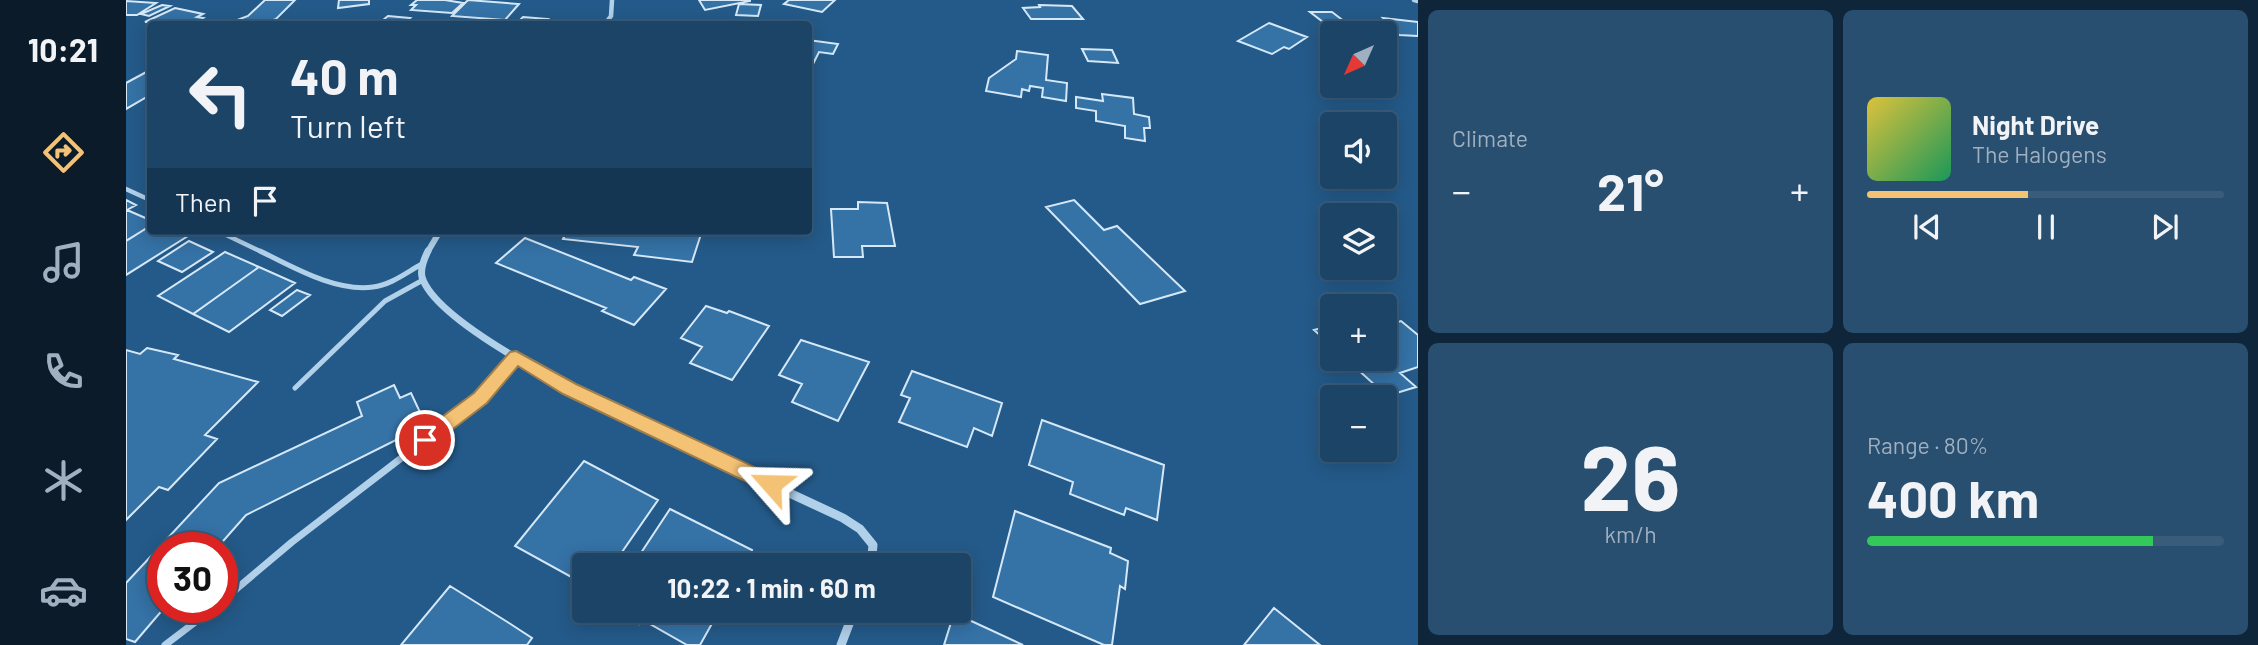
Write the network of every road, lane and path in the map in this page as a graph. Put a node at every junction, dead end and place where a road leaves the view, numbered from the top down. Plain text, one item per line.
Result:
1 (612, 0) edge
2 (607, 21) edge
3 (126, 189) edge
4 (147, 199) edge
5 (227, 235) edge
6 (438, 235) edge
7 (422, 264) junction
8 (423, 280) junction
9 (516, 357) junction
10 (295, 387) dead end
11 (872, 553) edge
12 (238, 588) edge
13 (194, 623) edge
14 (850, 623) edge
15 (165, 645) edge
16 (841, 645) edge

1 - 2 street
3 - 4 lane
5 - 7 lane
6 - 7 street
7 - 8 street
8 - 9 street
8 - 10 lane
9 - 11 street
9 - 12 lane
13 - 15 lane
14 - 16 street

